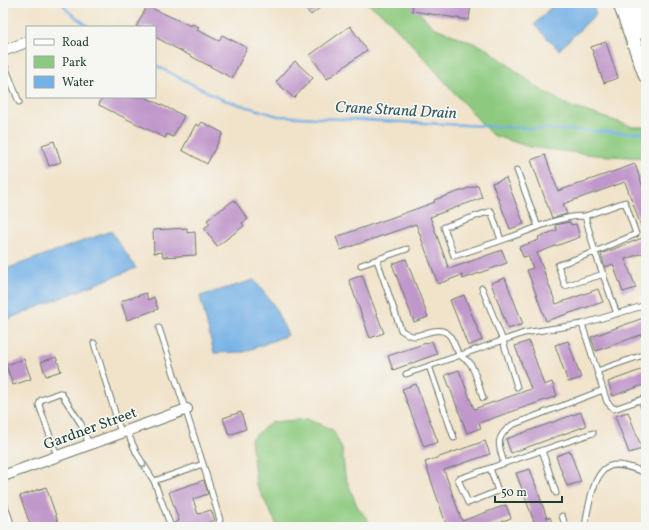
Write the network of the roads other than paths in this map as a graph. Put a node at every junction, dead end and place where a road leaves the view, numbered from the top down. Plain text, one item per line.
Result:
1 (620, 3) edge
2 (627, 3) edge
3 (640, 3) edge
4 (646, 21) edge
5 (640, 37) edge
6 (26, 42) edge
7 (646, 48) edge
8 (3, 51) edge
9 (3, 61) edge
10 (646, 76) edge
11 (19, 102) dead end
12 (517, 170) dead end
13 (585, 216) junction
14 (538, 227) junction
15 (502, 240) junction
16 (407, 249) dead end
17 (595, 252) junction
18 (377, 260) junction
19 (361, 265) dead end
20 (604, 274) junction
21 (482, 288) dead end
22 (646, 305) edge
23 (618, 314) junction
24 (582, 324) junction
25 (159, 328) dead end
26 (503, 340) junction
27 (94, 343) dead end
28 (646, 354) edge
29 (460, 355) junction
30 (429, 366) junction
31 (597, 371) junction
32 (406, 374) dead end
33 (517, 386) dead end
34 (603, 390) junction
35 (483, 398) dead end
36 (644, 399) edge
37 (186, 409) junction
38 (646, 413) edge
39 (124, 432) junction
40 (593, 433) dead end
41 (454, 438) dead end
42 (89, 444) junction
43 (542, 450) junction
44 (57, 456) junction
45 (504, 463) junction
46 (203, 464) junction
47 (490, 468) junction
48 (646, 473) edge
49 (3, 476) edge
50 (154, 481) junction
51 (556, 493) dead end
52 (3, 499) edge
53 (562, 516) dead end
54 (12, 527) edge
55 (171, 527) edge
56 (217, 527) edge
57 (566, 527) edge
58 (586, 527) edge

1 - 5 main road
2 - 5 main road
3 - 4 main road
5 - 7 main road
5 - 10 main road
6 - 8 street
9 - 11 lane
12 - 14 lane
13 - 14 lane
13 - 17 lane
13 - 17 lane
14 - 15 lane
15 - 15 lane
16 - 18 lane
17 - 20 lane
17 - 20 lane
18 - 19 lane
18 - 29 lane
20 - 23 lane
21 - 26 lane
22 - 23 lane
23 - 24 lane
24 - 26 lane
24 - 31 lane
25 - 37 lane
26 - 29 lane
26 - 33 lane
27 - 39 lane
28 - 31 lane
29 - 30 lane
29 - 35 lane
30 - 32 lane
30 - 41 lane
31 - 34 lane
34 - 36 lane
34 - 45 lane
36 - 38 lane
37 - 39 street, Gardner Street
37 - 46 lane
39 - 42 street, Gardner Street
39 -> 50 lane
40 - 43 lane
42 - 44 street, Gardner Street
42 - 44 lane
43 - 45 lane
43 - 51 lane
44 - 49 street, Gardner Street
45 - 47 lane
46 - 50 lane
46 - 56 lane
47 - 47 lane
48 - 58 lane
50 - 55 lane
52 - 54 lane
53 - 57 lane

